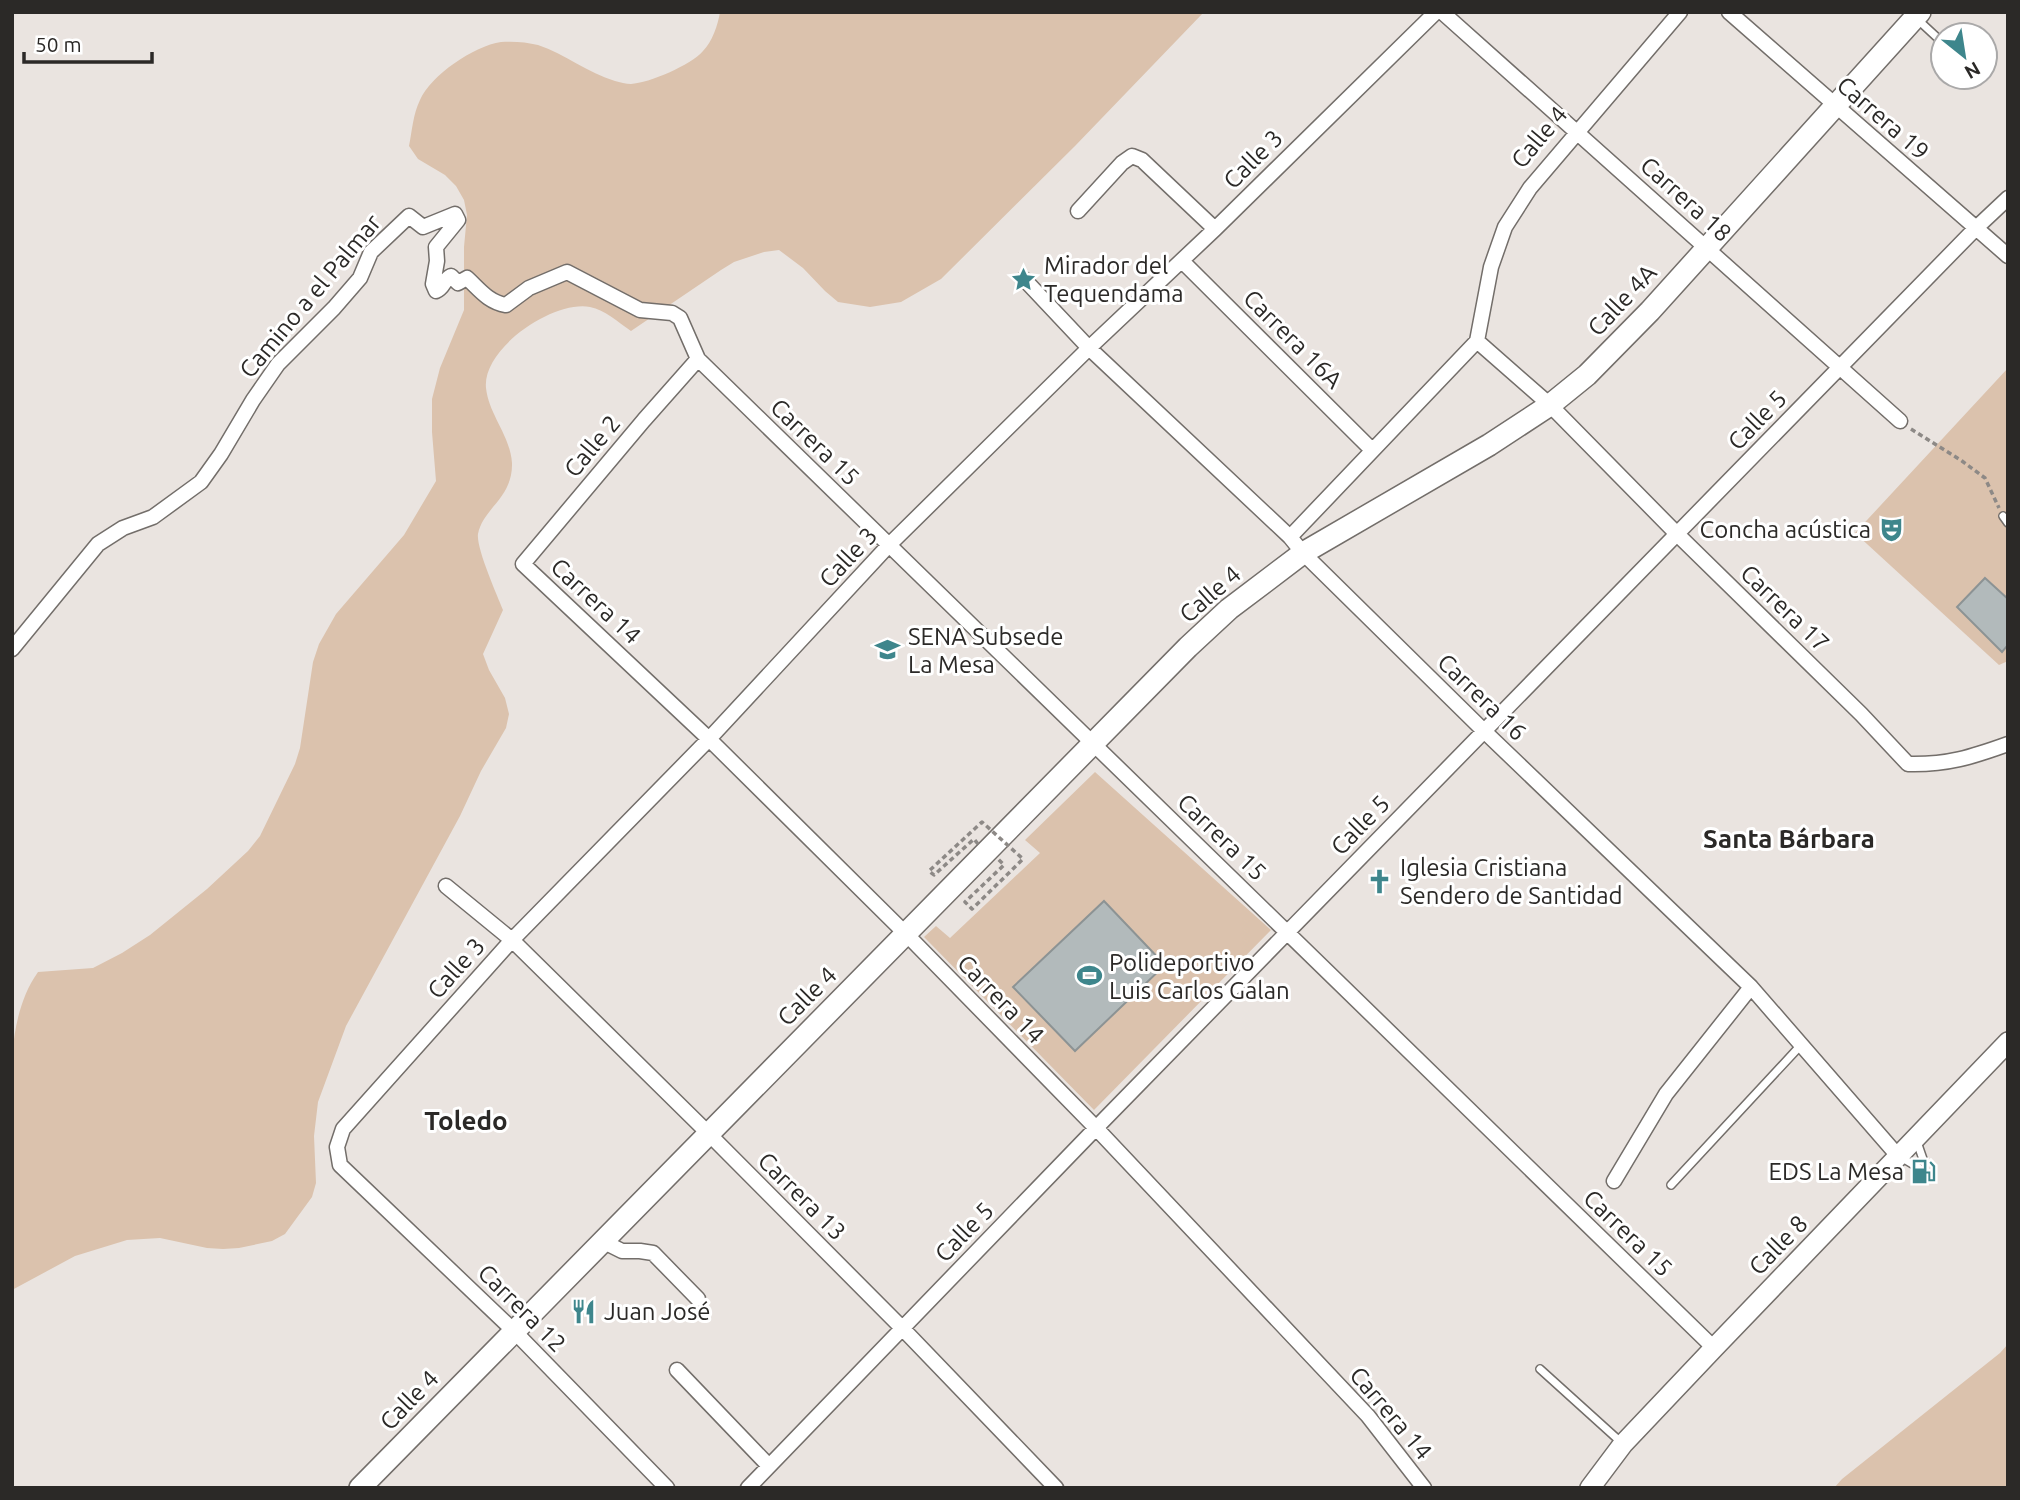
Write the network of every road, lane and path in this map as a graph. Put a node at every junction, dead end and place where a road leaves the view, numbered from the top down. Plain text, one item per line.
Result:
1 (1436, 12) edge
2 (1442, 12) edge
3 (1680, 12) edge
4 (1729, 12) edge
5 (1918, 15) edge
6 (1835, 106) junction
7 (1577, 132) junction
8 (2008, 198) edge
9 (1078, 211) dead end
10 (1215, 229) junction
11 (1975, 229) junction
12 (1706, 247) junction
13 (2008, 257) edge
14 (1182, 261) junction
15 (1024, 279) dead end
16 (1477, 341) junction
17 (1088, 348) junction
18 (698, 359) junction
19 (1840, 367) junction
20 (1550, 405) junction
21 (1900, 421) joint
22 (1372, 450) junction
23 (2005, 519) edge
24 (1677, 534) junction
25 (889, 545) junction
26 (1296, 545) junction
27 (523, 564) joint
28 (12, 649) edge
29 (1484, 731) junction
30 (709, 739) junction
31 (1092, 743) junction
32 (2008, 744) edge
33 (978, 844) dead end
34 (998, 859) dead end
35 (446, 886) dead end
36 (1287, 932) junction
37 (905, 933) junction
38 (512, 940) junction
39 (1751, 987) junction
40 (2008, 1042) edge
41 (1801, 1044) junction
42 (1096, 1128) junction
43 (708, 1133) junction
44 (1915, 1139) junction
45 (1898, 1156) junction
46 (340, 1165) joint
47 (1614, 1181) dead end
48 (1671, 1185) dead end
49 (602, 1241) junction
50 (698, 1299) dead end
51 (903, 1329) junction
52 (514, 1331) junction
53 (1714, 1348) junction
54 (1540, 1369) dead end
55 (677, 1370) dead end
56 (1623, 1444) junction
57 (769, 1466) junction
58 (360, 1488) edge
59 (667, 1488) edge
60 (748, 1488) edge
61 (1056, 1488) edge
62 (1424, 1488) edge
63 (1590, 1488) edge

1 - 10 street, Calle 3
2 - 7 street, Carrera 18
3 - 7 street, Calle 4
4 - 6 street, Carrera 19
5 - 6 main road, Calle 4A
6 - 11 street, Carrera 19
6 - 12 main road, Calle 4A
7 - 12 street, Carrera 18
7 - 16 street, Calle 4
8 - 11 street, Calle 5
9 - 10 street
10 - 14 street, Calle 3
11 - 13 street, Carrera 19
11 - 19 street, Calle 5
12 - 19 street, Carrera 18
12 - 20 main road, Calle 4A
14 - 17 street, Calle 3
14 - 22 street, Carrera 16A
15 - 17 street, Carrera 16
16 - 20 street, Carrera 17
16 - 22 street, Calle 4
17 - 25 street, Calle 3
17 - 26 street, Carrera 16
18 - 25 street, Carrera 15
18 - 27 street, Calle 2
18 - 28 street, Camino a el Palmar
19 - 21 street, Carrera 18
19 - 24 street, Calle 5
20 - 24 street, Carrera 17
20 - 26 main road, Calle 4A
21 - 23 path
22 - 26 street, Calle 4
24 - 29 street, Calle 5
24 - 32 street, Carrera 17
25 - 30 street, Calle 3
25 - 31 street, Carrera 15
26 - 29 street, Carrera 16
26 - 31 main road, Calle 4
27 - 30 street, Carrera 14
29 - 36 street, Calle 5
29 - 39 street, Carrera 16
30 - 37 street, Carrera 14
30 - 38 street, Calle 3
31 - 36 street, Carrera 15
31 - 37 main road, Calle 4
33 - 34 path, bridge
35 - 38 street, Carrera 13
36 - 42 street, Calle 5
36 - 53 street, Carrera 15
37 - 42 street, Carrera 14
37 - 43 main road, Calle 4
38 - 43 street, Carrera 13
38 - 46 street, Calle 3
39 - 41 street, Carrera 16
39 - 47 street
40 - 44 main road, Calle 8
41 - 45 street, Carrera 16
41 - 48 lane
42 - 51 street, Calle 5
42 - 62 street, Carrera 14
43 - 49 main road, Calle 4
43 - 51 street, Carrera 13
44 - 45 main road, Calle 8
44 - 45 lane
45 - 53 main road, Calle 8
46 - 52 street, Carrera 12
49 - 50 street
49 - 52 main road, Calle 4
51 - 57 street, Calle 5
51 - 61 street, Carrera 13
52 - 58 main road, Calle 4
52 - 59 street, Carrera 12
53 - 56 main road, Calle 8
54 - 56 lane
55 - 57 street
56 - 63 main road, Calle 8
57 - 60 street, Calle 5

